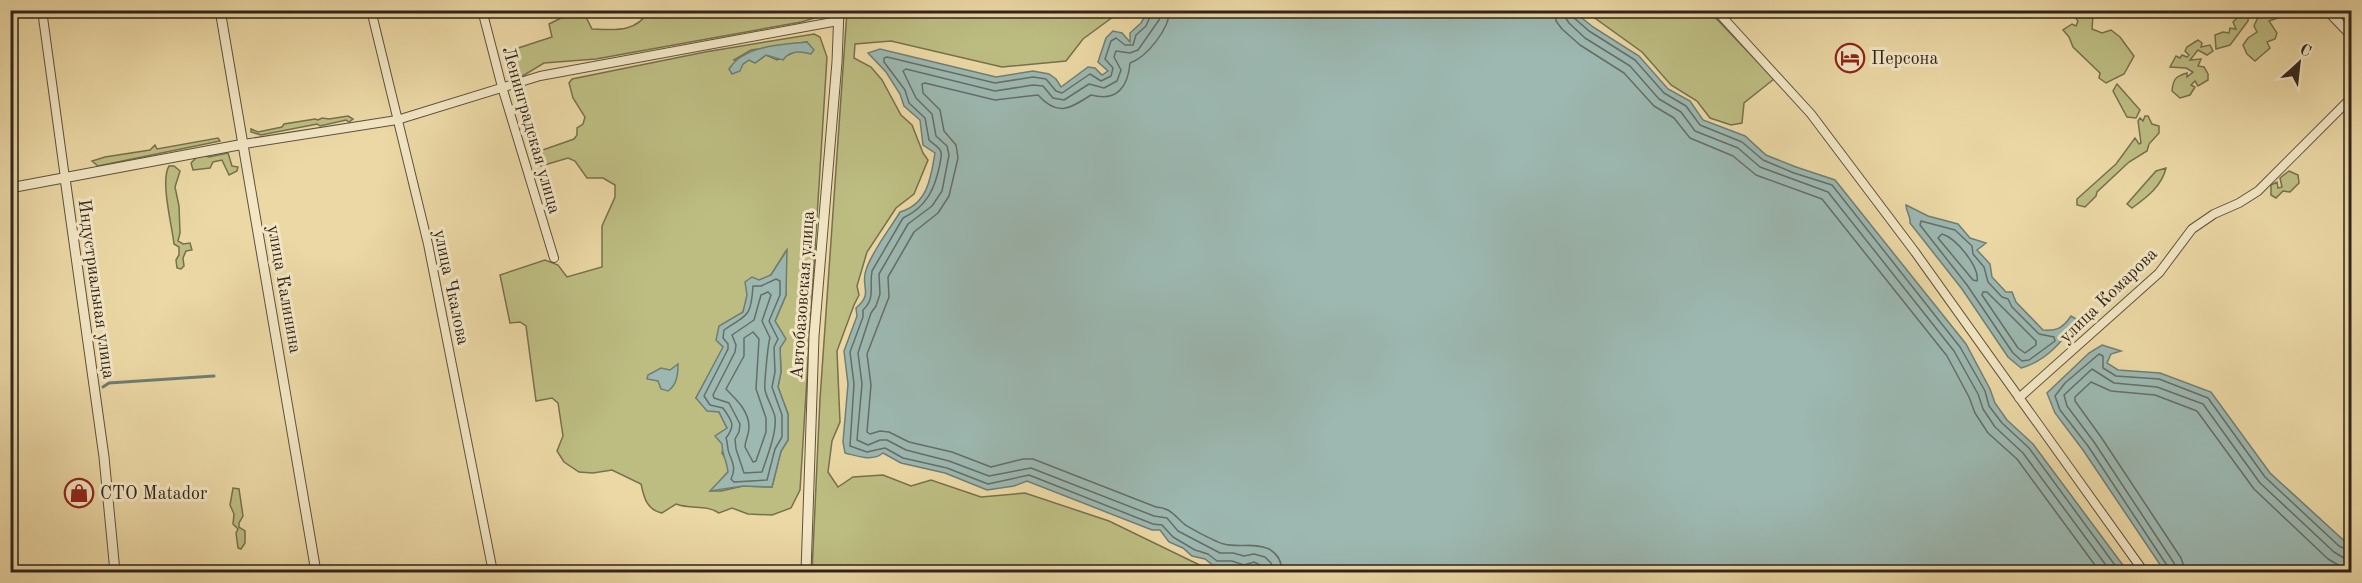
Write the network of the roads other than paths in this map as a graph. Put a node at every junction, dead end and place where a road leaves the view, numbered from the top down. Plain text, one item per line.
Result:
1 (42, 10) edge
2 (220, 10) edge
3 (371, 10) edge
4 (482, 10) edge
5 (839, 10) edge
6 (1716, 10) edge
7 (2327, 10) edge
8 (838, 21) junction
9 (2352, 36) edge
10 (502, 87) junction
11 (2352, 97) edge
12 (397, 120) junction
13 (244, 144) junction
14 (65, 178) junction
15 (10, 188) edge
16 (554, 258) dead end
17 (2019, 398) junction
18 (115, 573) edge
19 (316, 573) edge
20 (493, 573) edge
21 (806, 573) edge
22 (2144, 573) edge

1 - 14 street, Индустриальная улица
2 - 13 street, улица Калинина
3 - 12 street, улица Чкалова
4 - 10 street, Ленинградская улица
5 - 8 street, Автобазовская улица
6 - 17 street
7 - 9 street
8 - 10 street
8 - 21 street, Автобазовская улица
10 - 12 street
10 - 16 street, Ленинградская улица
11 - 17 street, улица Комарова
12 - 13 street
12 - 20 street, улица Чкалова
13 - 14 street
13 - 19 street, улица Калинина
14 - 15 street
14 - 18 street, Индустриальная улица
17 - 22 street

